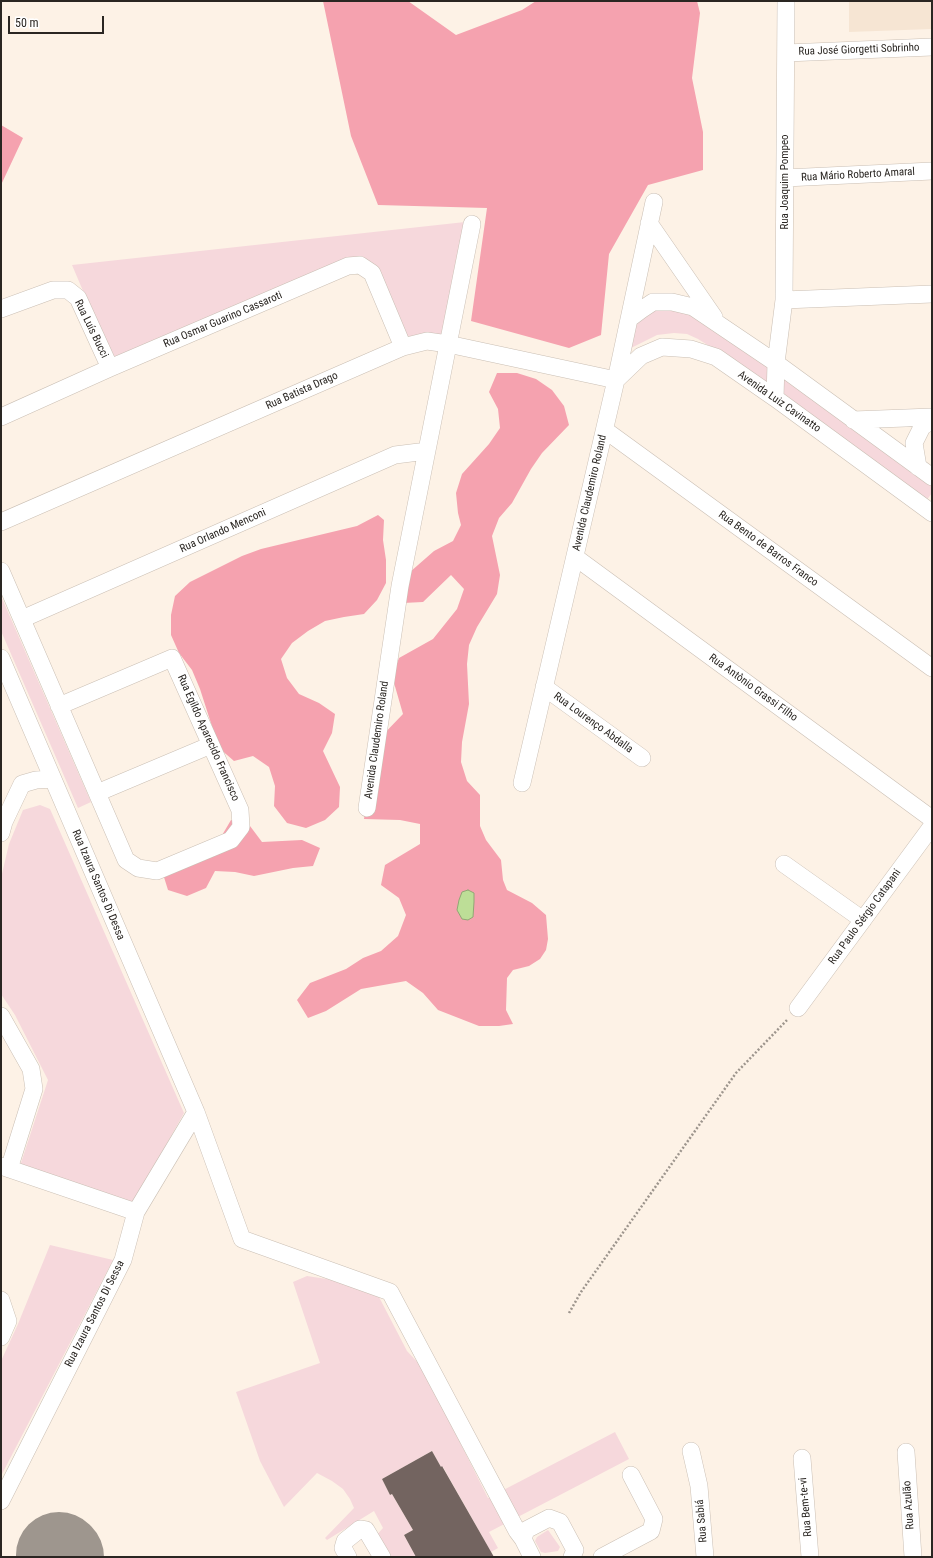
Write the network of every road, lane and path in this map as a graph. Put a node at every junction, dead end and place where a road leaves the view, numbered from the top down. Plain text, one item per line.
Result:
1 (786, 1) edge
2 (932, 47) edge
3 (786, 53) junction
4 (932, 171) edge
5 (785, 178) junction
6 (654, 202) dead end
7 (650, 223) junction
8 (472, 224) dead end
9 (932, 294) edge
10 (784, 300) junction
11 (1, 309) edge
12 (629, 319) junction
13 (720, 325) junction
14 (448, 344) junction
15 (403, 347) junction
16 (776, 363) junction
17 (110, 368) junction
18 (616, 380) junction
19 (775, 398) junction
20 (932, 416) edge
21 (1, 417) edge
22 (854, 420) junction
23 (932, 420) edge
24 (605, 430) junction
25 (427, 451) junction
26 (918, 467) junction
27 (932, 477) edge
28 (931, 510) edge
29 (1, 522) edge
30 (575, 558) junction
31 (1, 571) edge
32 (22, 619) junction
33 (1, 658) edge
34 (932, 668) edge
35 (544, 687) junction
36 (60, 706) junction
37 (211, 745) junction
38 (642, 758) dead end
39 (53, 780) junction
40 (522, 783) dead end
41 (97, 794) junction
42 (367, 808) dead end
43 (932, 819) edge
44 (2, 825) edge
45 (932, 826) edge
46 (784, 864) dead end
47 (863, 920) junction
48 (798, 1008) joint
49 (1, 1016) edge
50 (196, 1112) junction
51 (5, 1168) edge
52 (136, 1212) junction
53 (1, 1300) edge
54 (569, 1313) dead end
55 (1, 1337) edge
56 (691, 1451) dead end
57 (906, 1452) dead end
58 (802, 1458) dead end
59 (631, 1475) dead end
60 (1, 1501) edge
61 (522, 1533) junction
62 (576, 1555) edge
63 (348, 1557) edge
64 (382, 1557) edge
65 (532, 1557) edge
66 (602, 1557) edge
67 (705, 1557) edge
68 (810, 1557) edge
69 (913, 1557) edge

1 - 3 street, Rua Joaquim Pompeo
2 - 3 street, Rua José Giorgetti Sobrinho
3 - 5 street, Rua Joaquim Pompeo
4 - 5 street, Rua Mário Roberto Amaral
5 - 10 street, Rua Joaquim Pompeo
6 - 7 street, Avenida Claudemiro Roland
7 - 12 street, Avenida Claudemiro Roland
7 - 13 street
8 - 14 street, Avenida Claudemiro Roland
9 - 10 street
10 - 16 street, Rua Joaquim Pompeo
11 - 17 street, Rua Luís Bucci
12 - 13 street
12 - 18 street, Avenida Claudemiro Roland
13 - 16 street
14 - 15 street, Rua Batista Drago
14 - 18 street, Rua Batista Drago
14 - 25 street, Avenida Claudemiro Roland
15 - 17 street, Rua Osmar Guarino Cassaroti
15 - 29 street, Rua Batista Drago
16 - 19 street, Rua Joaquim Pompeo
16 - 22 street
17 - 21 street, Rua Osmar Guarino Cassaroti
18 - 19 street, Avenida Luiz Cavinatto
18 - 24 street, Avenida Claudemiro Roland
19 - 28 street, Avenida Luiz Cavinatto
20 - 22 street
22 - 26 street
23 - 26 street
24 - 30 street, Avenida Claudemiro Roland
24 - 34 street, Rua Bento de Barros Franco
25 - 32 street, Rua Orlando Menconi
25 - 42 street, Avenida Claudemiro Roland
26 - 27 street
30 - 35 street, Avenida Claudemiro Roland
30 - 43 street, Rua Antônio Grassi Filho
31 - 32 street
32 - 36 street
33 - 39 street, Rua Izaura Santos Di Dessa
35 - 38 street, Rua Lourenço Abdalla
35 - 40 street, Avenida Claudemiro Roland
36 - 37 street, Rua Egildo Aparecido Francisco
36 - 41 street
37 - 41 street
37 - 41 street, Rua Egildo Aparecido Francisco
39 - 44 street
39 - 50 street, Rua Izaura Santos Di Dessa
45 - 47 street, Rua Paulo Sérgio Catapani
46 - 47 street
47 - 48 street, Rua Paulo Sérgio Catapani
48 - 54 path
49 - 51 street
50 - 52 street, Rua Izaura Santos Di Sessa
50 - 61 street
51 - 52 street
52 - 60 street, Rua Izaura Santos Di Sessa
53 - 55 street
56 - 67 street, Rua Sabiá
57 - 69 street, Rua Azulão
58 - 68 street, Rua Bem-te-vi
59 - 66 street
61 - 62 street
61 - 65 street
63 - 64 street

